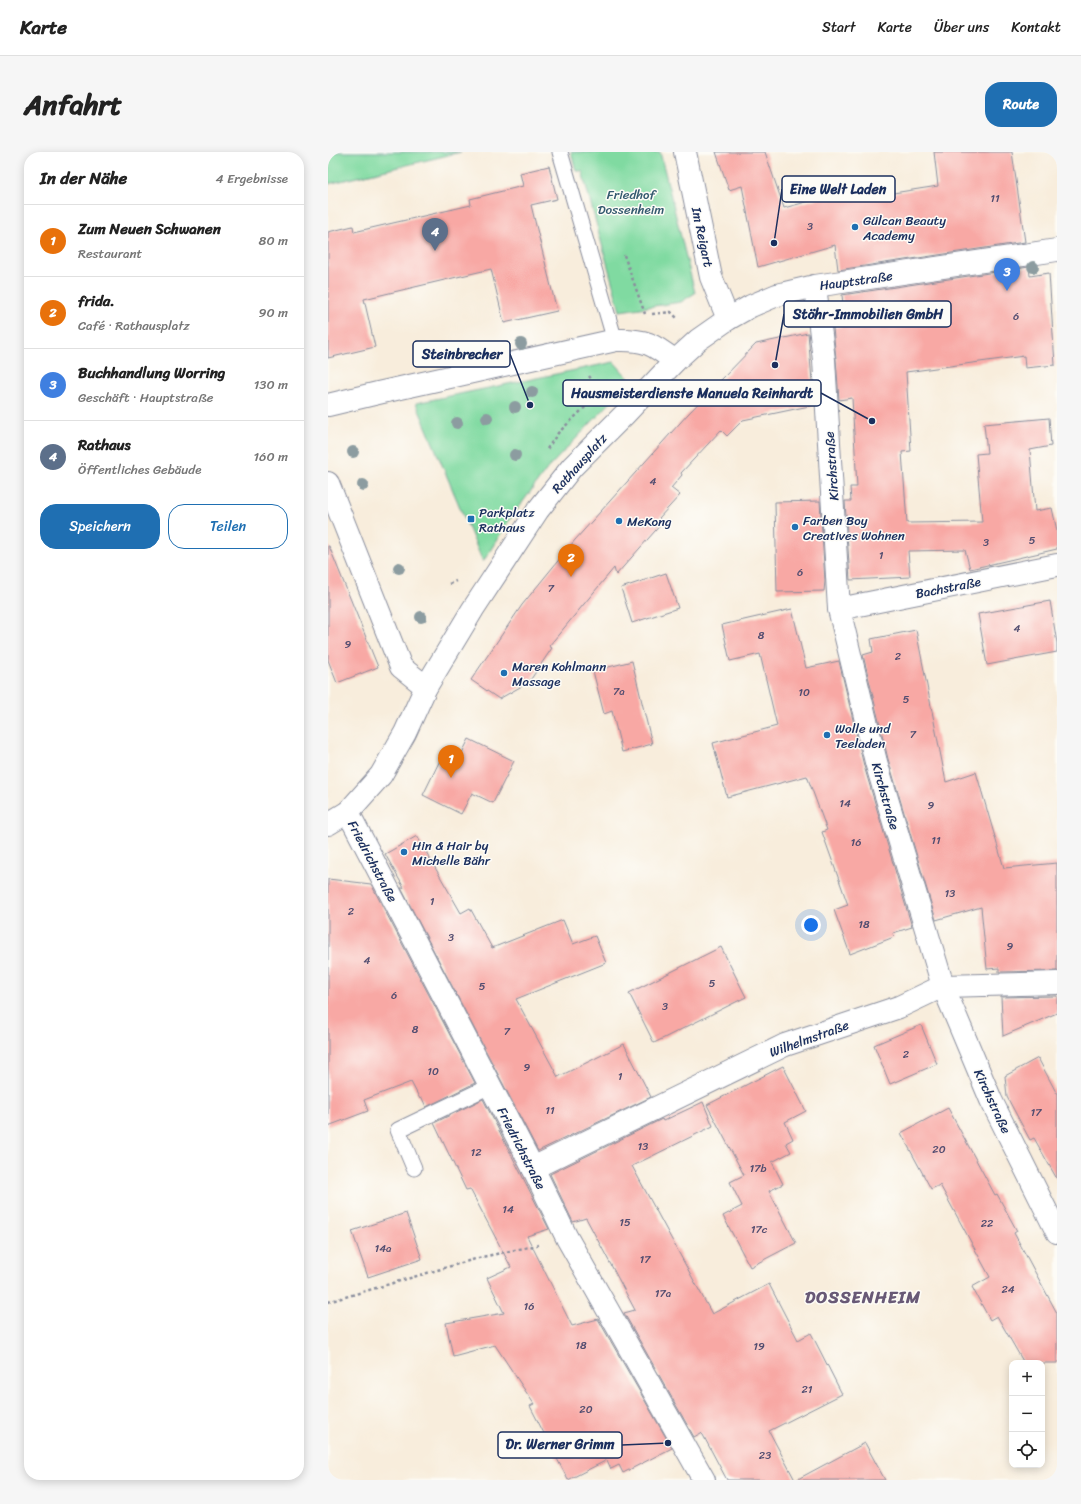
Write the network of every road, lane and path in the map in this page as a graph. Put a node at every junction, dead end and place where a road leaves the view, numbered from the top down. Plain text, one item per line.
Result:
1 (560, 152) edge
2 (685, 152) edge
3 (1057, 250) edge
4 (624, 255) dead end
5 (815, 286) junction
6 (645, 314) dead end
7 (728, 319) junction
8 (614, 341) junction
9 (578, 349) junction
10 (675, 361) junction
11 (328, 405) edge
12 (545, 452) dead end
13 (328, 482) edge
14 (1057, 565) edge
15 (458, 580) dead end
16 (449, 584) dead end
17 (839, 609) junction
18 (426, 686) junction
19 (348, 812) junction
20 (328, 824) edge
21 (1057, 983) edge
22 (943, 986) junction
23 (490, 1086) junction
24 (414, 1168) dead end
25 (533, 1168) junction
26 (1057, 1232) edge
27 (567, 1238) junction
28 (328, 1302) edge
29 (704, 1480) edge

1 - 8 lane
2 - 7 street, Im Reigart
3 - 5 street, Hauptstraße
4 - 6 path
5 - 7 street, Hauptstraße
5 - 17 street, Kirchstraße
7 - 10 street, Hauptstraße
8 - 9 street
8 - 10 street
9 - 11 street
9 - 12 path
10 - 18 street, Rathausplatz
13 - 18 street
14 - 17 street, Bachstraße
15 - 16 path
17 - 22 street, Kirchstraße
18 - 19 street, Rathausplatz
19 - 20 street, Rathausplatz
19 - 23 street, Friedrichstraße
21 - 22 street, Wilhelmstraße
22 - 25 street, Wilhelmstraße
22 - 26 street, Kirchstraße
23 - 24 lane
23 - 25 street, Friedrichstraße
25 - 27 street, Friedrichstraße
27 - 28 path
27 - 29 street, Friedrichstraße

